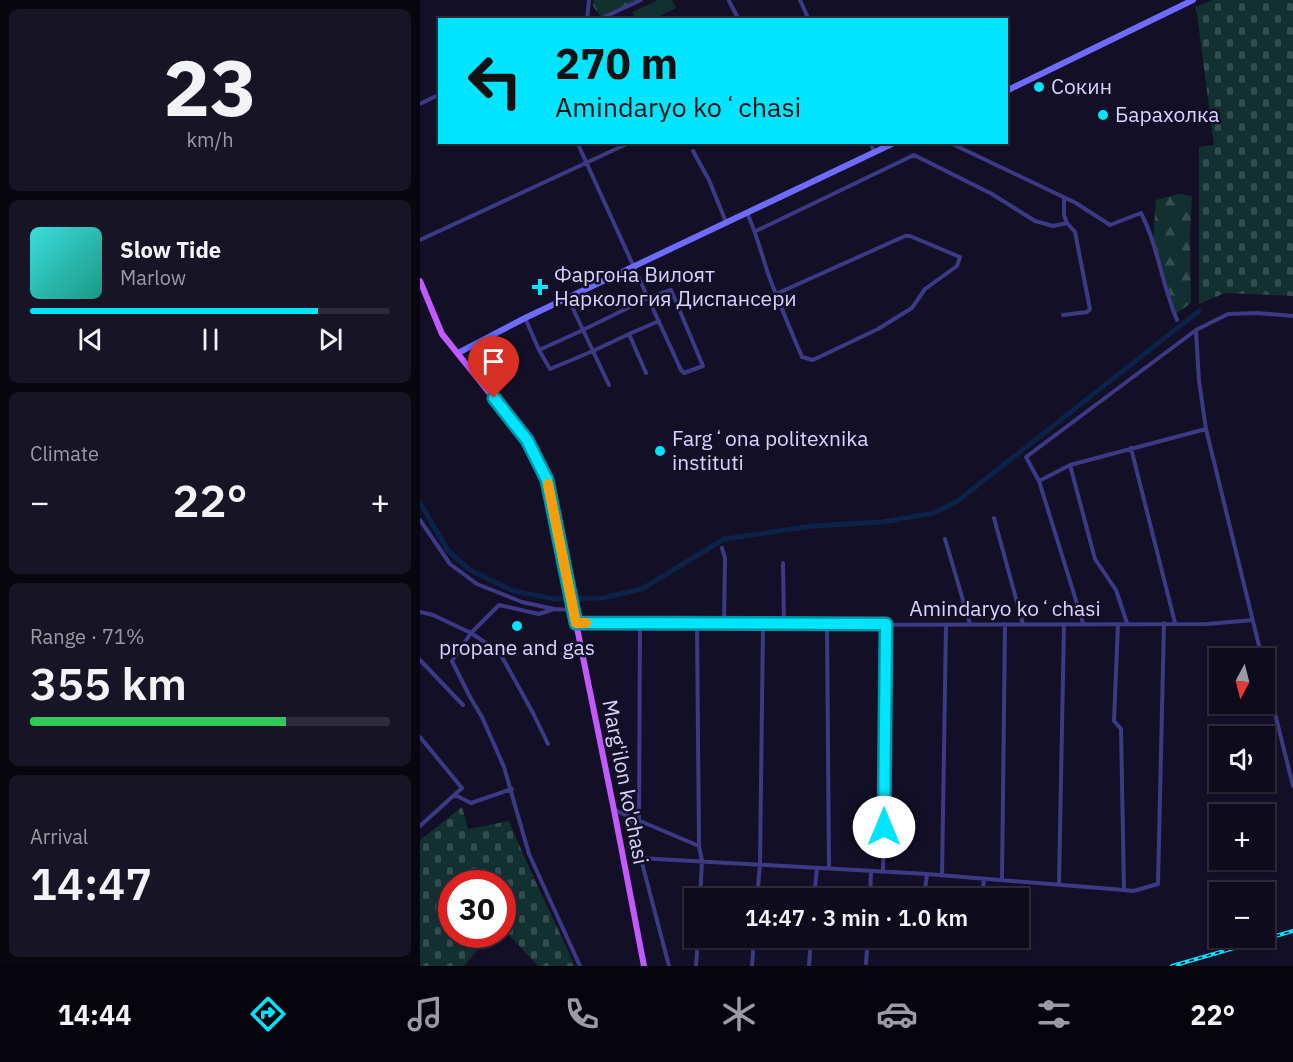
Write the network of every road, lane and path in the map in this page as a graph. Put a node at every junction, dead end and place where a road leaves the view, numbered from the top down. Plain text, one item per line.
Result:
1 (589, 0) edge
2 (641, 0) edge
3 (800, 0) edge
4 (1193, 0) edge
5 (729, 1) edge
6 (587, 18) edge
7 (601, 18) edge
8 (738, 18) edge
9 (808, 18) edge
10 (1008, 90) edge
11 (438, 95) edge
12 (420, 104) edge
13 (578, 144) edge
14 (627, 144) edge
15 (871, 144) edge
16 (891, 144) edge
17 (952, 144) edge
18 (693, 151) dead end
19 (874, 151) junction
20 (587, 164) junction
21 (1064, 198) junction
22 (747, 212) junction
23 (726, 222) junction
24 (1067, 223) junction
25 (756, 231) junction
26 (420, 240) edge
27 (634, 267) junction
28 (420, 281) edge
29 (776, 294) junction
30 (568, 298) junction
31 (648, 298) junction
32 (1063, 315) dead end
33 (1293, 316) edge
34 (525, 318) junction
35 (1177, 320) dead end
36 (659, 321) junction
37 (582, 330) junction
38 (1196, 330) junction
39 (629, 334) junction
40 (540, 350) junction
41 (593, 351) junction
42 (458, 353) junction
43 (646, 373) dead end
44 (609, 385) dead end
45 (1206, 429) junction
46 (1131, 448) junction
47 (1070, 465) junction
48 (1039, 481) junction
49 (994, 518) dead end
50 (420, 520) edge
51 (945, 539) dead end
52 (722, 548) dead end
53 (783, 563) dead end
54 (573, 608) junction
55 (554, 609) junction
56 (420, 612) edge
57 (1252, 620) junction
58 (576, 623) junction
59 (1164, 623) junction
60 (1175, 623) junction
61 (640, 624) junction
62 (697, 624) junction
63 (724, 624) junction
64 (886, 624) junction
65 (970, 624) junction
66 (1005, 624) junction
67 (1023, 624) junction
68 (1064, 624) junction
69 (1083, 624) junction
70 (1118, 624) junction
71 (1127, 624) junction
72 (763, 625) junction
73 (784, 625) junction
74 (827, 625) junction
75 (946, 625) junction
76 (471, 633) junction
77 (1259, 648) edge
78 (420, 660) edge
79 (463, 705) dead end
80 (1275, 713) edge
81 (420, 737) edge
82 (548, 744) dead end
83 (1293, 786) edge
84 (512, 789) junction
85 (455, 795) junction
86 (614, 810) junction
87 (630, 817) junction
88 (639, 821) junction
89 (421, 823) edge
90 (699, 846) junction
91 (639, 858) junction
92 (702, 861) junction
93 (760, 864) junction
94 (817, 868) junction
95 (829, 868) junction
96 (872, 871) junction
97 (883, 872) junction
98 (927, 874) junction
99 (942, 876) junction
100 (984, 879) junction
101 (1002, 880) junction
102 (1059, 884) junction
103 (701, 888) edge
104 (758, 888) edge
105 (815, 888) edge
106 (871, 888) edge
107 (925, 888) edge
108 (983, 888) edge
109 (1125, 890) junction
110 (697, 948) edge
111 (753, 948) edge
112 (810, 948) edge
113 (867, 948) edge
114 (866, 963) dead end
115 (580, 966) edge
116 (644, 966) edge
117 (669, 966) edge
118 (696, 966) edge
119 (752, 966) edge
120 (808, 966) edge

1 - 6 street
2 - 7 street
3 - 9 street
4 - 10 street
5 - 8 street
11 - 12 street
13 - 20 street
14 - 20 street
15 - 19 street
16 - 19 street
17 - 21 street
18 - 23 street
19 - 22 street
20 - 26 street
20 - 27 street
21 - 24 street
21 - 35 street
22 - 23 street
22 - 25 street
23 - 27 street
24 - 25 street
24 - 32 street
25 - 29 street
27 - 30 street
27 - 31 street
28 - 42 main road
29 - 29 street
30 - 34 street
30 - 37 street
31 - 36 street
31 - 36 street
31 - 37 street
33 - 38 street
34 - 40 street
34 - 42 street
36 - 39 street
37 - 40 street
37 - 41 street
38 - 45 street
38 - 48 street
39 - 41 street
39 - 43 street
40 - 41 street
41 - 44 street
42 - 54 main road, Marg'ilon ko'chasi
45 - 46 street
45 - 57 street
46 - 47 street
46 - 60 street
47 - 48 street
47 - 71 street
48 - 69 street
49 - 67 street
50 - 55 street
51 - 65 street
52 - 63 street
53 - 73 street
54 - 55 street
54 - 58 main road, Marg'ilon ko'chasi
55 - 76 street
56 - 76 street
57 - 60 street, Amindaryo koʻchasi
57 - 77 street
58 - 61 street, Amindaryo koʻchasi
58 - 86 main road, Marg'ilon ko'chasi
59 - 60 street, Amindaryo koʻchasi
59 - 71 street, Amindaryo koʻchasi
59 - 109 street
61 - 62 street, Amindaryo koʻchasi
61 - 88 street
62 - 63 street, Amindaryo koʻchasi
62 - 90 street
63 - 72 street, Amindaryo koʻchasi
64 - 74 street, Amindaryo koʻchasi
64 - 75 street, Amindaryo koʻchasi
64 - 97 street
65 - 66 street, Amindaryo koʻchasi
65 - 75 street, Amindaryo koʻchasi
66 - 67 street, Amindaryo koʻchasi
66 - 101 street
67 - 68 street, Amindaryo koʻchasi
68 - 69 street, Amindaryo koʻchasi
68 - 102 street
69 - 70 street, Amindaryo koʻchasi
70 - 71 street, Amindaryo koʻchasi
70 - 109 street
72 - 73 street, Amindaryo koʻchasi
72 - 93 street
73 - 74 street, Amindaryo koʻchasi
74 - 95 street
75 - 99 street
76 - 82 street
76 - 84 street
78 - 79 street
80 - 83 street
81 - 85 street
84 - 85 street
84 - 115 street
85 - 89 street
86 - 87 street
86 - 116 main road, Marg'ilon ko'chasi
87 - 88 street
87 - 91 street
88 - 90 street
90 - 92 street
91 - 92 street
91 - 117 street
92 - 93 street
92 - 103 street
93 - 94 street
93 - 104 street
94 - 95 street
94 - 105 street
95 - 96 street
96 - 97 street
96 - 106 street
97 - 98 street
98 - 99 street
98 - 107 street
99 - 100 street
100 - 101 street
100 - 108 street
101 - 102 street
102 - 109 street
110 - 118 street
111 - 119 street
112 - 120 street
113 - 114 street

